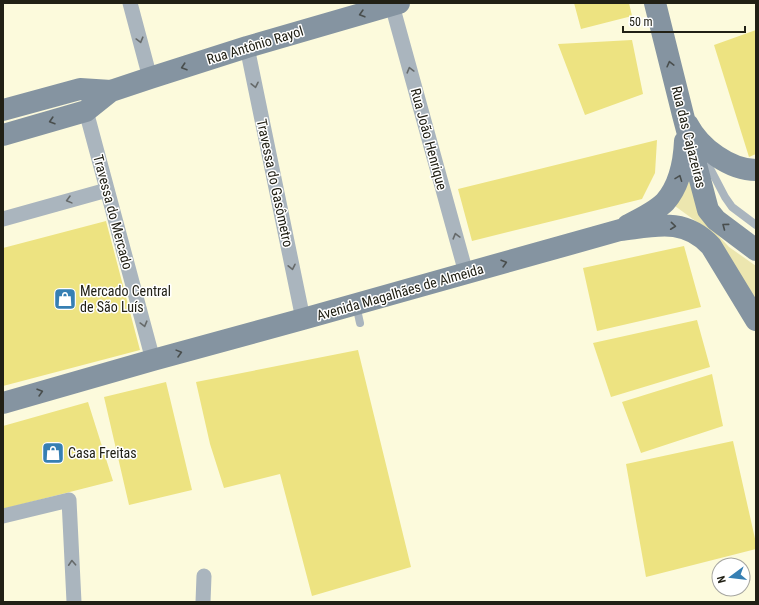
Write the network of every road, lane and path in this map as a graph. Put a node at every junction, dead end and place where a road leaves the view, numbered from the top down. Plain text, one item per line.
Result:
1 (130, 3) edge
2 (656, 3) edge
3 (396, 4) edge
4 (247, 47) junction
5 (150, 78) junction
6 (111, 91) junction
7 (3, 110) edge
8 (86, 111) junction
9 (684, 117) junction
10 (3, 135) edge
11 (747, 171) edge
12 (107, 190) junction
13 (3, 219) edge
14 (756, 224) edge
15 (620, 230) junction
16 (756, 250) edge
17 (466, 273) junction
18 (303, 319) junction
19 (756, 320) edge
20 (153, 360) junction
21 (3, 403) edge
22 (3, 516) edge
23 (204, 576) dead end
24 (74, 602) edge
25 (203, 602) edge

1 -> 5 street
9 -> 2 main road, Rua das Cajazeiras
3 -> 4 main road, Rua Antônio Rayol
17 -> 3 street, Rua João Henrique
4 -> 5 main road, Rua Antônio Rayol
4 -> 18 street, Travessa do Gasômetro
5 - 6 main road, Rua Antônio Rayol
6 - 7 main road, Rua Antônio Rayol
6 - 8 main road, Rua Antônio Rayol
8 -> 10 main road, Rua Antônio Rayol
8 - 12 street, Travessa do Mercado
9 - 11 main road
9 - 14 lane
15 -> 9 main road
16 -> 9 main road, Rua das Cajazeiras
12 -> 13 street
12 -> 20 street, Travessa do Mercado
17 -> 15 main road, Avenida Magalhães de Almeida
15 -> 19 main road, Avenida Magalhães de Almeida
17 - 18 main road, Avenida Magalhães de Almeida
20 -> 18 main road, Avenida Magalhães de Almeida
21 -> 20 main road, Avenida Magalhães de Almeida
24 -> 22 street
23 - 25 street

